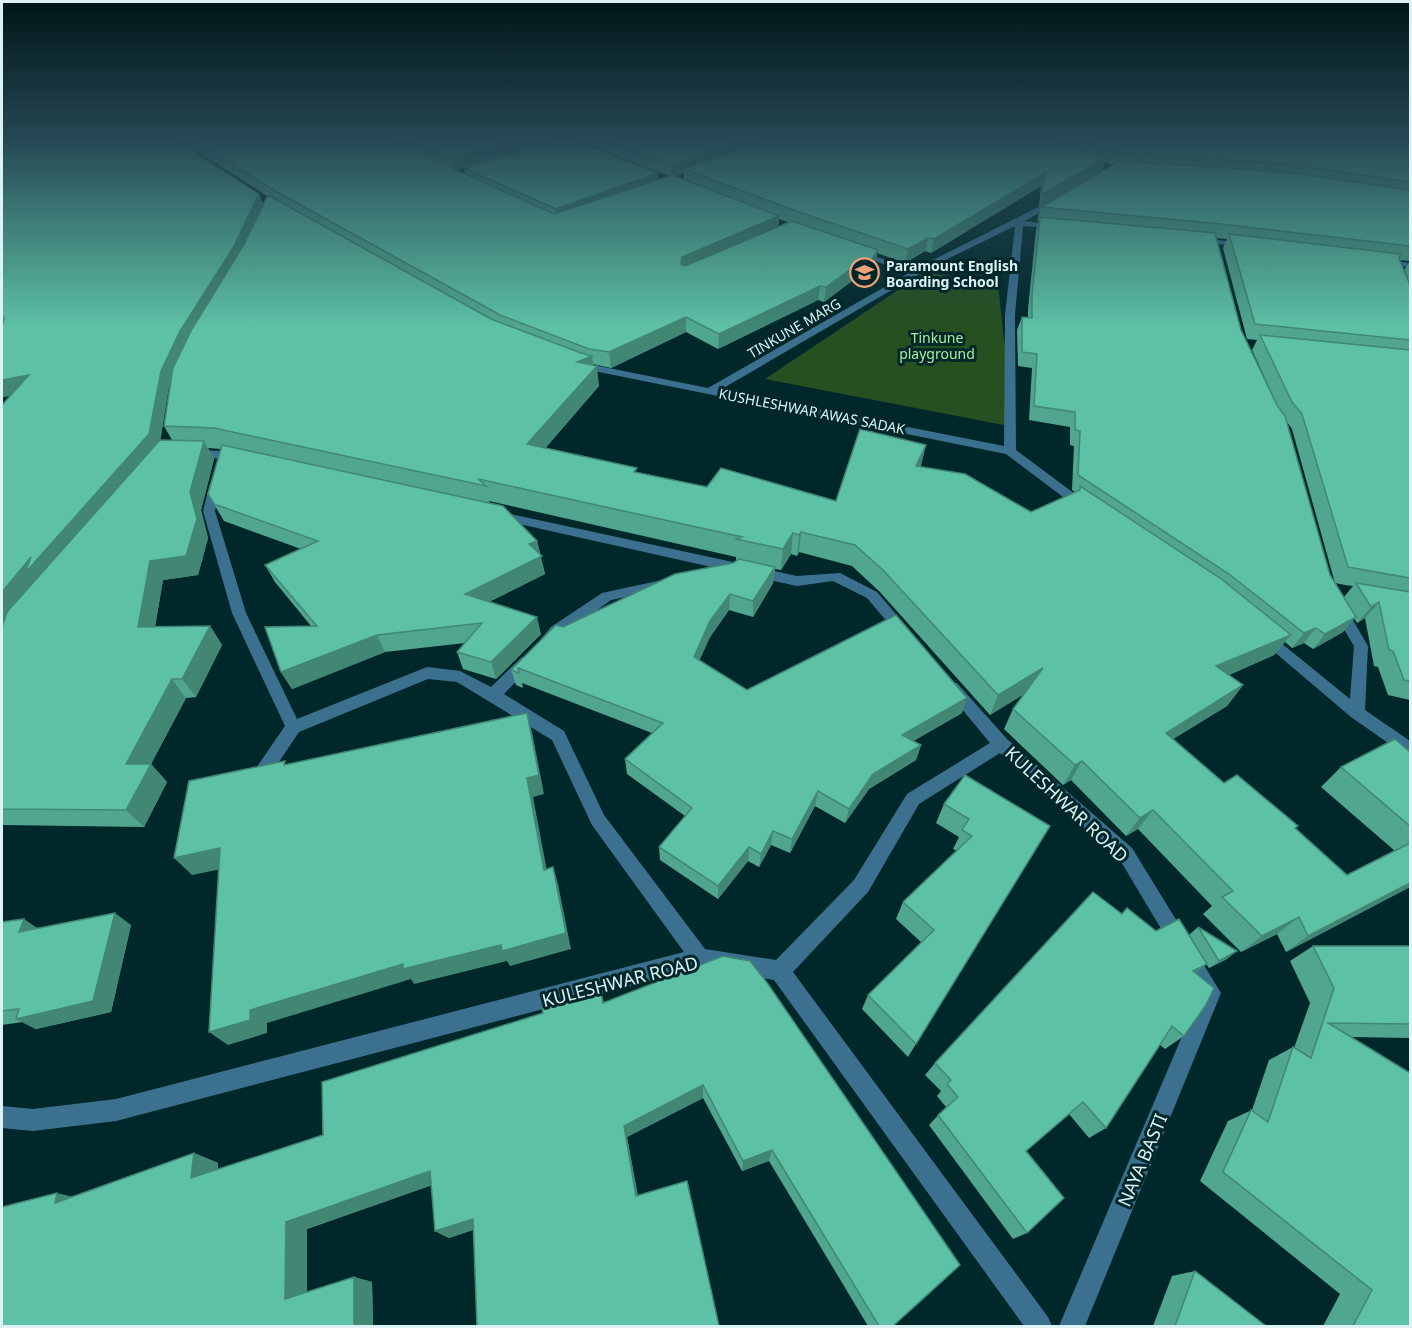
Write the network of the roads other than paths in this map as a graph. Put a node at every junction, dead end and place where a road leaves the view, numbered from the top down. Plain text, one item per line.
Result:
1 (1052, 204) edge
2 (1019, 223) junction
3 (1065, 228) edge
4 (1192, 240) edge
5 (1215, 242) junction
6 (1250, 246) edge
7 (847, 248) edge
8 (1217, 257) edge
9 (1367, 260) edge
10 (1403, 267) edge
11 (915, 272) junction
12 (566, 360) edge
13 (710, 391) junction
14 (1010, 451) junction
15 (178, 452) edge
16 (224, 454) junction
17 (256, 461) edge
18 (486, 513) edge
19 (1099, 517) edge
20 (740, 570) junction
21 (706, 576) edge
22 (674, 583) edge
23 (1333, 598) edge
24 (1258, 632) edge
25 (917, 647) edge
26 (940, 674) edge
27 (494, 695) junction
28 (1357, 713) junction
29 (293, 727) junction
30 (1001, 744) junction
31 (1410, 749) edge
32 (260, 776) edge
33 (700, 958) junction
34 (780, 972) junction
35 (1211, 993) joint
36 (2, 1117) edge
37 (1039, 1326) edge
38 (1072, 1326) edge

1 - 2 street, TINKUNE MARG
2 - 3 street
2 - 11 street, TINKUNE MARG
2 - 14 street
4 - 5 street
5 - 6 street
5 - 8 street
7 - 11 street
9 - 10 street
11 - 13 street, TINKUNE MARG
12 - 13 street, KUSHLESHWAR AWAS SADAK
13 - 14 street, KUSHLESHWAR AWAS SADAK
14 - 19 street, KUSHLESHWAR AWAS SADAK
15 - 16 street
16 - 17 street
16 - 29 street
18 - 20 street
20 - 21 street
20 - 25 street
22 - 27 street
23 - 28 street
24 - 28 street
26 - 30 street
27 - 29 street
27 - 33 street
28 - 31 street
29 - 32 street
30 - 34 street, KULESHWAR ROAD
30 - 35 street, KULESHWAR ROAD
33 - 34 street, KULESHWAR ROAD
33 - 36 street, KULESHWAR ROAD
34 - 37 street
35 - 38 street, NAYA BASTI

